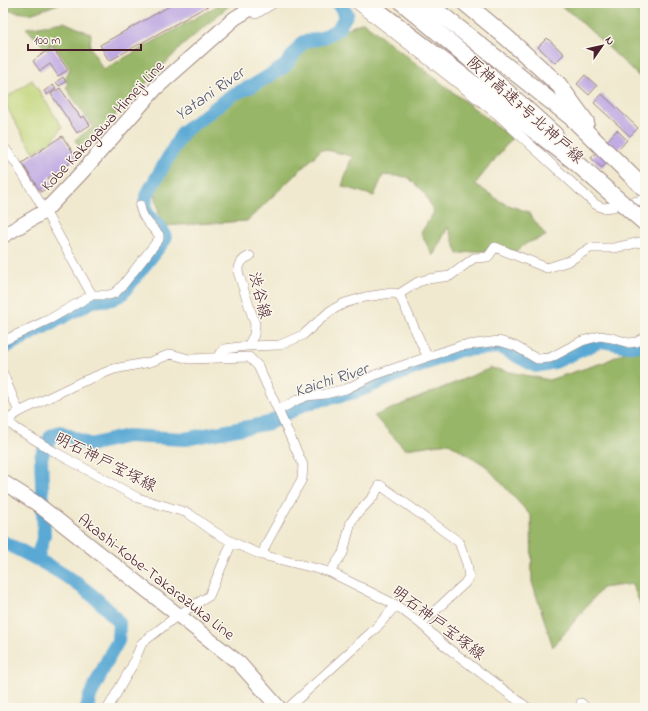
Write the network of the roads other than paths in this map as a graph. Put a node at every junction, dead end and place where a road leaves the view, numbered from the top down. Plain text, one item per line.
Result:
1 (274, 3) edge
2 (355, 3) edge
3 (368, 3) edge
4 (403, 3) edge
5 (427, 3) edge
6 (465, 3) edge
7 (254, 5) edge
8 (3, 146) edge
9 (606, 150) junction
10 (644, 191) edge
11 (624, 202) junction
12 (140, 205) dead end
13 (45, 211) junction
14 (645, 219) edge
15 (645, 223) edge
16 (3, 236) edge
17 (644, 243) edge
18 (250, 256) dead end
19 (399, 294) junction
20 (92, 295) junction
21 (645, 337) edge
22 (3, 341) edge
23 (248, 346) junction
24 (427, 356) junction
25 (216, 358) junction
26 (3, 374) edge
27 (19, 412) junction
28 (280, 414) junction
29 (5, 421) edge
30 (3, 482) edge
31 (232, 542) junction
32 (262, 555) junction
33 (330, 572) junction
34 (396, 605) junction
35 (178, 615) junction
36 (421, 624) junction
37 (108, 708) edge
38 (279, 708) edge
39 (288, 708) edge
40 (528, 708) edge

1 - 7 street
2 - 10 street
3 - 11 highway
4 - 11 highway, 阪神高速7号北神戸線
5 - 9 highway, 阪神高速7号北神戸線
6 - 9 highway
7 - 13 main road, Kobe Kakogawa Himeji Line
8 - 13 street
9 - 10 highway, 阪神高速7号北神戸線
11 - 14 highway, 阪神高速7号北神戸線
11 - 15 highway, bridge
12 - 20 street
13 - 16 main road, Kobe Kakogawa Himeji Line
13 - 20 street
17 - 19 street
18 - 23 street, 渋谷線
19 - 23 street
19 - 24 street
20 - 22 street
21 - 24 street
23 - 25 street
24 - 28 street
25 - 27 street
25 - 28 street
26 - 27 street
27 - 29 street
28 - 32 street
29 - 31 street, 明石神戸宝塚線
30 - 35 main road, Akashi-Kobe-Takarazuka Line
31 - 32 street, 明石神戸宝塚線
31 - 35 street
32 - 33 street, 明石神戸宝塚線
33 - 34 street, 明石神戸宝塚線
33 - 36 street
34 - 36 street, 明石神戸宝塚線
34 - 39 street
35 - 37 street
35 - 38 main road, Akashi-Kobe-Takarazuka Line
36 - 40 street, 明石神戸宝塚線

